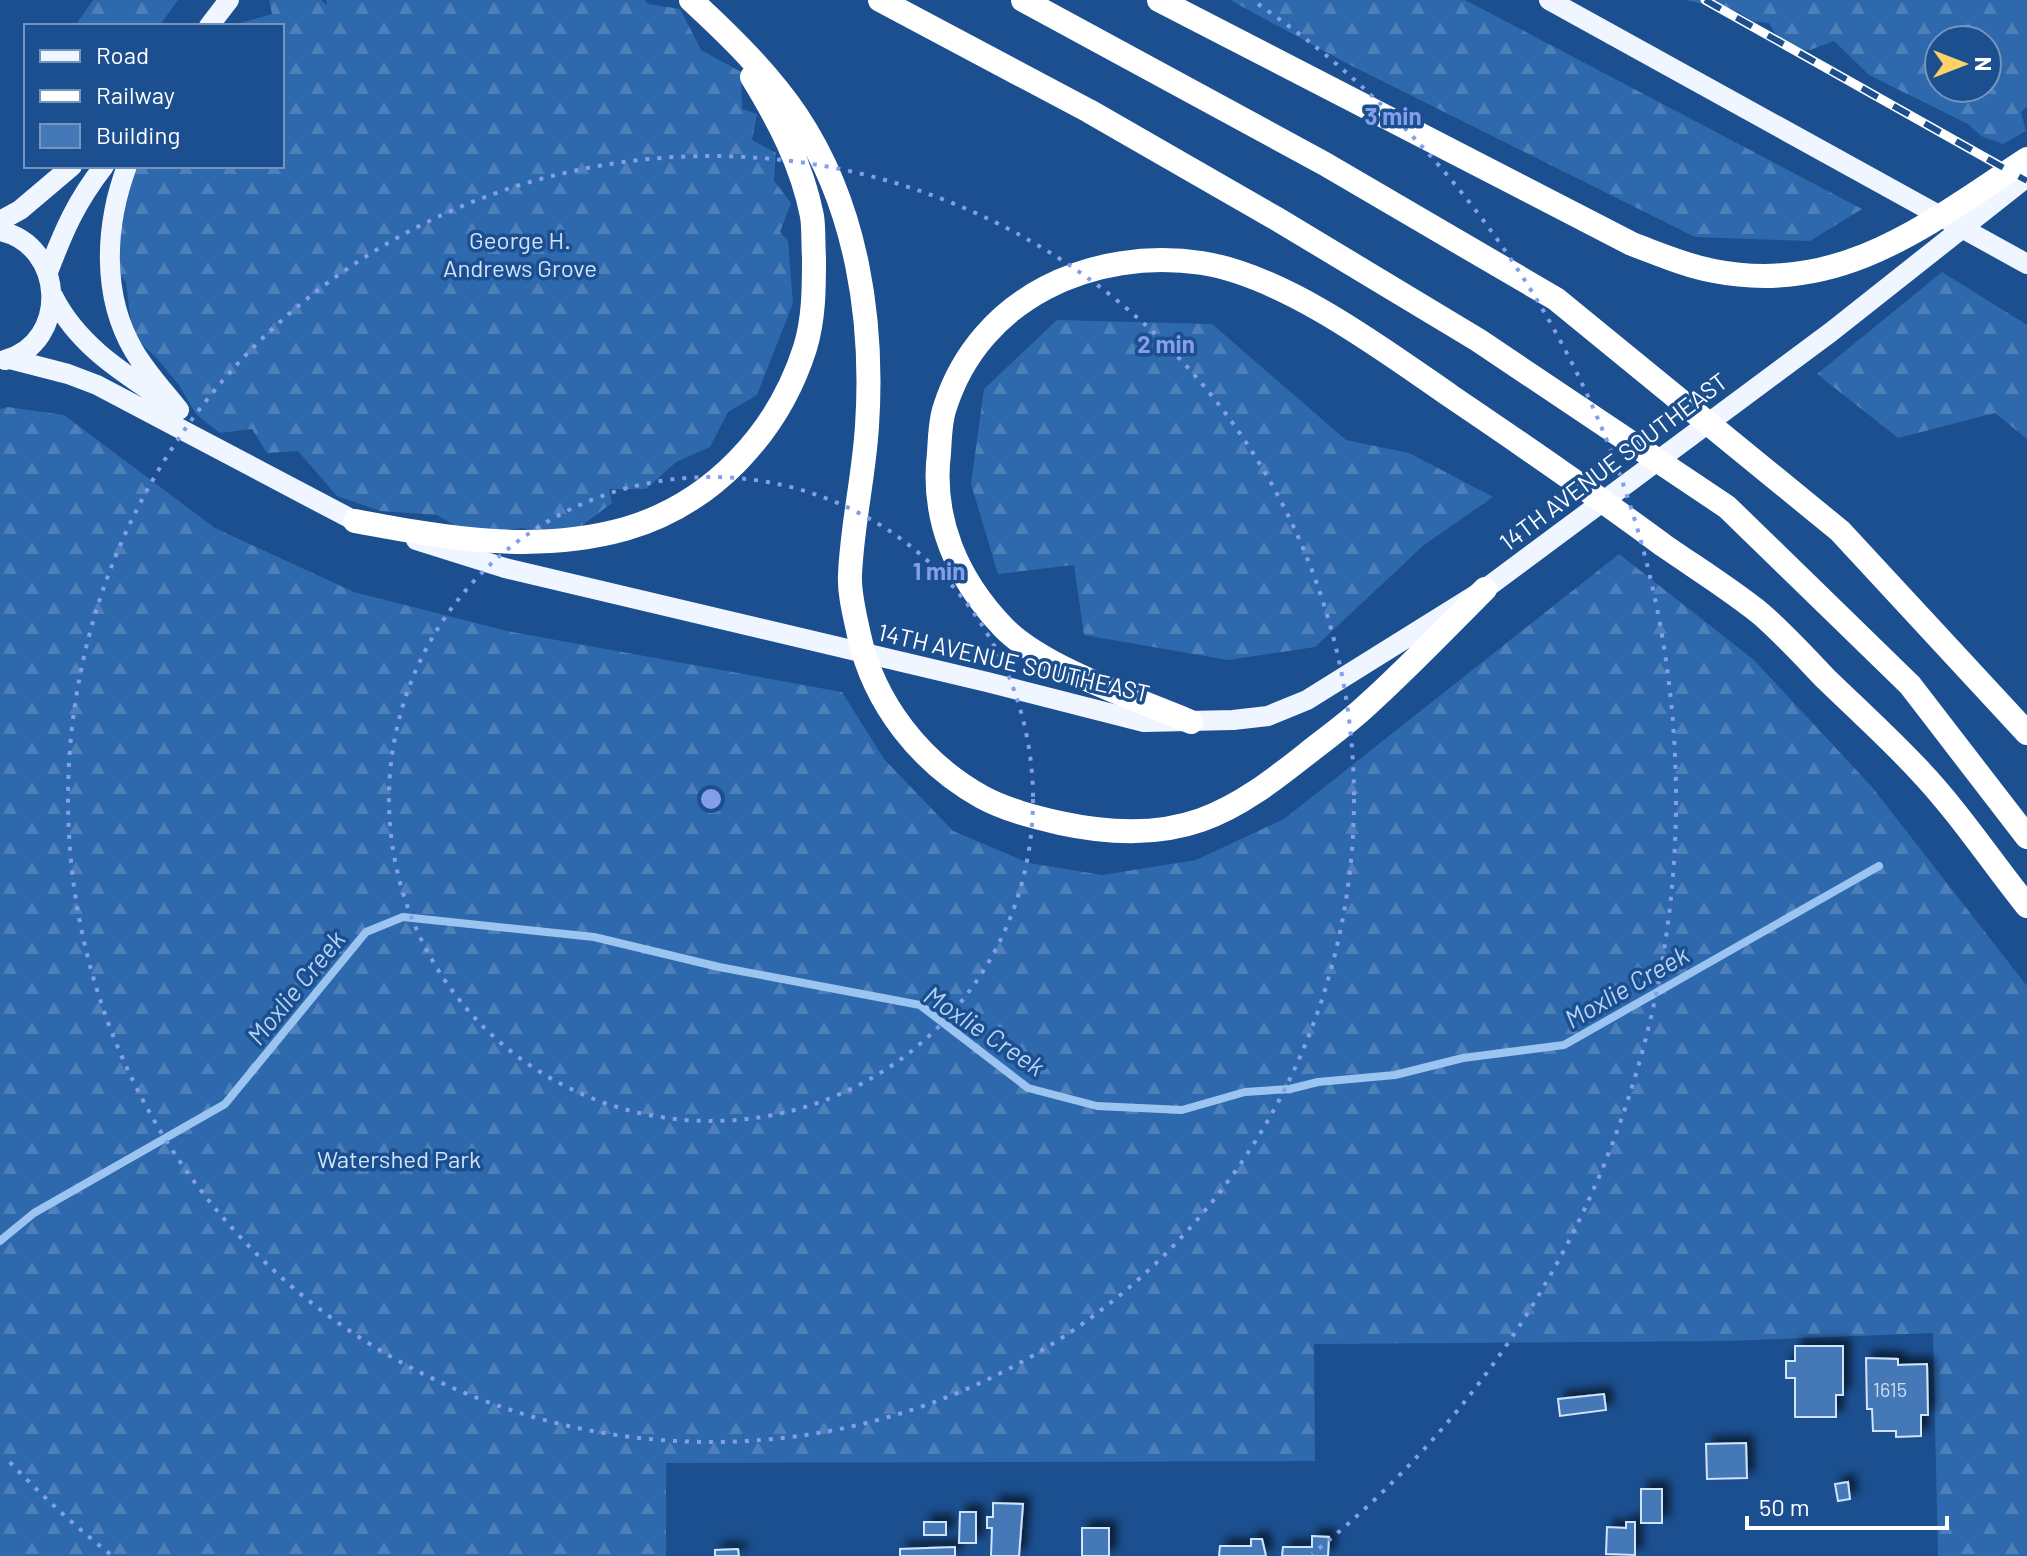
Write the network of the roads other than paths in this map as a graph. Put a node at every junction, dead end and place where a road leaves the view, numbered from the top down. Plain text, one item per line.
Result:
1 (229, 0) edge
2 (691, 0) edge
3 (880, 0) edge
4 (1023, 0) edge
5 (1159, 0) edge
6 (1549, 0) edge
7 (211, 24) edge
8 (721, 28) junction
9 (2027, 159) edge
10 (70, 168) edge
11 (102, 168) edge
12 (126, 168) edge
13 (2027, 177) edge
14 (0, 221) edge
15 (0, 231) edge
16 (2027, 264) edge
17 (48, 272) junction
18 (53, 296) junction
19 (5, 360) edge
20 (179, 410) junction
21 (232, 455) junction
22 (355, 521) junction
23 (1485, 589) junction
24 (1191, 722) junction
25 (2027, 733) edge
26 (2027, 837) edge
27 (2027, 906) edge

1 - 7 main road
2 - 8 highway
3 - 26 highway
4 - 25 highway
5 - 9 highway
6 - 16 main road
8 - 22 highway
8 - 23 highway
10 - 14 main road
11 - 17 main road
12 - 20 main road
13 - 23 main road, 14TH AVENUE SOUTHEAST
15 - 17 main road
17 - 18 main road
18 - 19 main road
18 - 20 main road, 14TH AVENUE SOUTHEAST
19 - 21 main road, 14TH AVENUE SOUTHEAST
20 - 21 main road, 14TH AVENUE SOUTHEAST
21 - 22 main road, 14TH AVENUE SOUTHEAST
22 - 24 main road, 14TH AVENUE SOUTHEAST
23 - 24 main road, 14TH AVENUE SOUTHEAST
24 - 27 highway

